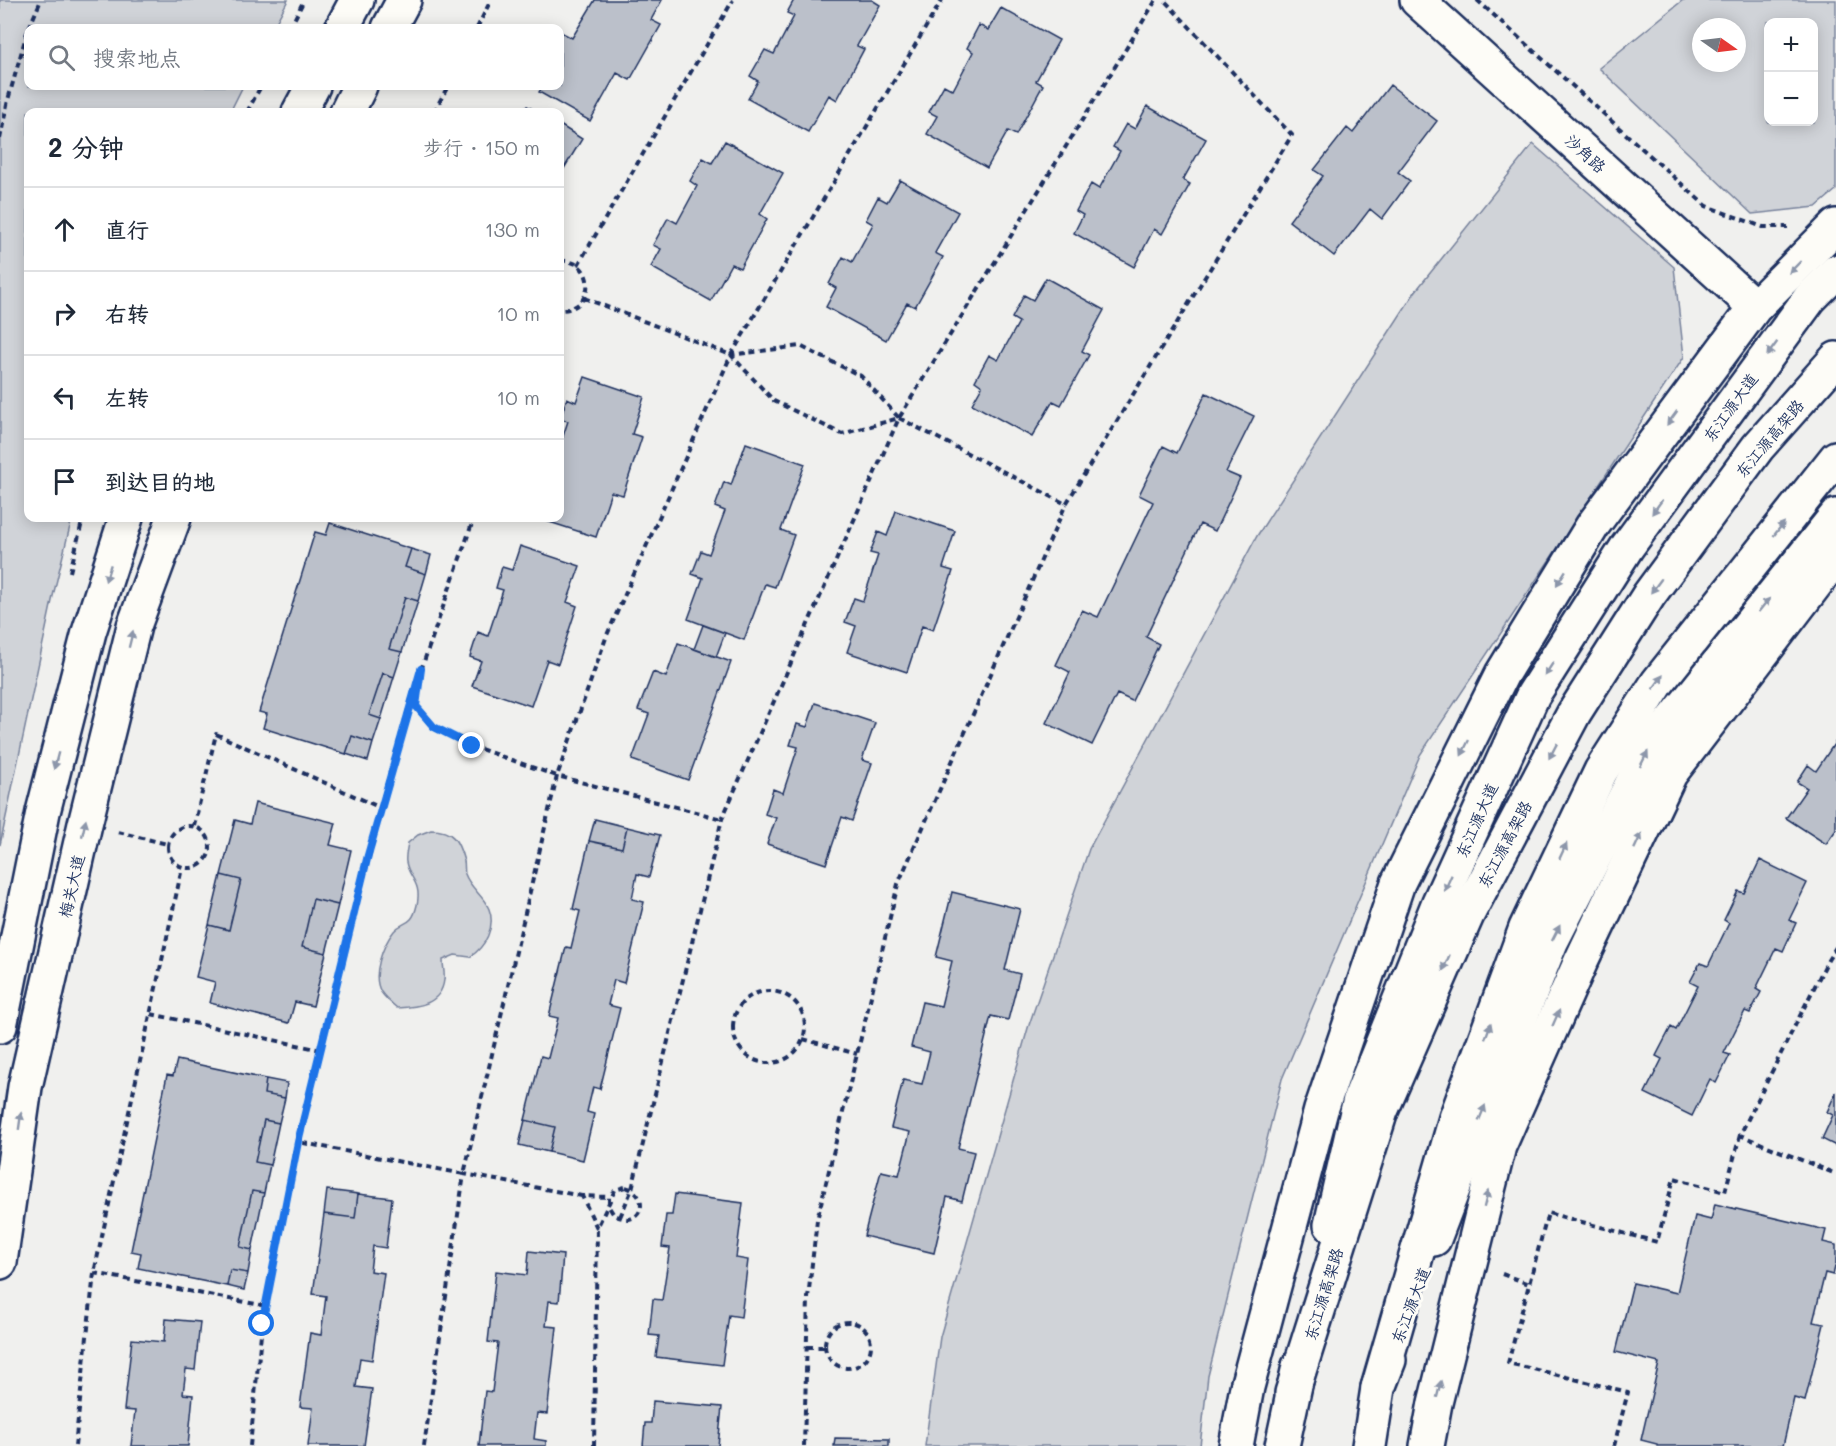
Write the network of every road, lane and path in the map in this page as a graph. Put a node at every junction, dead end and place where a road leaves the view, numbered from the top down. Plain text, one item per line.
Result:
1 (41, 0) edge
2 (304, 0) edge
3 (357, 0) edge
4 (404, 0) edge
5 (491, 0) edge
6 (733, 0) edge
7 (941, 0) edge
8 (1156, 0) edge
9 (1164, 0) edge
10 (1417, 0) edge
11 (1477, 0) edge
12 (31, 24) edge
13 (292, 24) edge
14 (344, 24) edge
15 (391, 24) edge
16 (479, 24) edge
17 (24, 46) edge
18 (259, 90) edge
19 (311, 90) edge
20 (358, 90) edge
21 (446, 90) edge
22 (249, 108) edge
23 (301, 108) edge
24 (349, 108) edge
25 (436, 108) edge
26 (0, 139) edge
27 (1836, 226) edge
28 (1791, 227) dead end
29 (564, 260) edge
30 (578, 266) junction
31 (1836, 272) edge
32 (584, 298) junction
33 (1755, 307) junction
34 (564, 310) edge
35 (731, 355) junction
36 (1836, 360) edge
37 (899, 418) junction
38 (1836, 458) edge
39 (1066, 504) junction
40 (1836, 516) edge
41 (125, 522) edge
42 (173, 522) edge
43 (473, 522) edge
44 (1836, 557) edge
45 (421, 669) junction
46 (557, 776) junction
47 (381, 808) junction
48 (722, 819) junction
49 (85, 824) junction
50 (194, 826) junction
51 (167, 844) junction
52 (183, 868) junction
53 (1836, 947) edge
54 (151, 1014) junction
55 (0, 1026) edge
56 (802, 1039) junction
57 (321, 1050) junction
58 (857, 1053) junction
59 (1740, 1135) junction
60 (298, 1142) junction
61 (464, 1174) junction
62 (1836, 1174) edge
63 (632, 1189) junction
64 (582, 1196) junction
65 (620, 1217) junction
66 (597, 1228) junction
67 (0, 1262) edge
68 (94, 1273) junction
69 (266, 1306) junction
70 (807, 1347) junction
71 (825, 1347) junction
72 (1378, 1388) junction
73 (1292, 1393) junction
74 (75, 1446) edge
75 (250, 1446) edge
76 (424, 1446) edge
77 (594, 1446) edge
78 (804, 1446) edge
79 (1236, 1446) edge
80 (1282, 1446) edge
81 (1369, 1446) edge
82 (1427, 1446) edge
83 (1614, 1446) edge

1 - 12 path
2 - 13 path
3 - 14 main road
4 - 15 main road
5 - 16 path
6 - 30 path
7 - 35 path
8 - 37 path
9 - 39 path
10 - 33 main road, 沙角路
11 - 28 path
17 - 26 path
18 - 22 path
19 - 23 main road
20 - 24 main road
21 - 25 path
27 -> 33 main road
29 - 30 path
30 - 32 path
31 -> 73 main road, 东江源大道
32 - 34 path
32 - 35 path
33 -> 79 main road
35 - 37 path
35 - 37 path
35 - 46 path
36 -> 73 main road, 东江源高架路
37 - 39 path
37 - 48 path
72 -> 38 main road
39 - 58 path
72 -> 40 main road, 东江源大道
41 -> 55 main road
49 -> 42 main road, 梅关大道
43 - 45 path
82 -> 44 main road
45 - 46 path
45 - 47 path
46 - 48 path
46 - 61 path
47 - 50 path
47 - 57 path
48 - 63 path
49 - 51 path
67 -> 49 main road, 梅关大道
50 - 51 path
50 - 52 path
51 - 52 path
52 - 54 path
53 - 59 path
54 - 57 path
54 - 68 path
56 - 56 path
56 - 58 path
57 - 60 path
58 - 70 path
59 - 62 path
59 - 83 path
60 - 61 path
60 - 69 path
61 - 64 path
61 - 76 path
63 - 65 path
63 - 65 path
63 - 66 path
64 - 65 path
64 - 66 path
66 - 77 path
68 - 69 path
68 - 74 path
69 - 75 path
70 - 71 path
70 - 78 path
71 - 71 path
72 - 81 main road, 东江源大道
73 - 80 main road, 东江源大道

